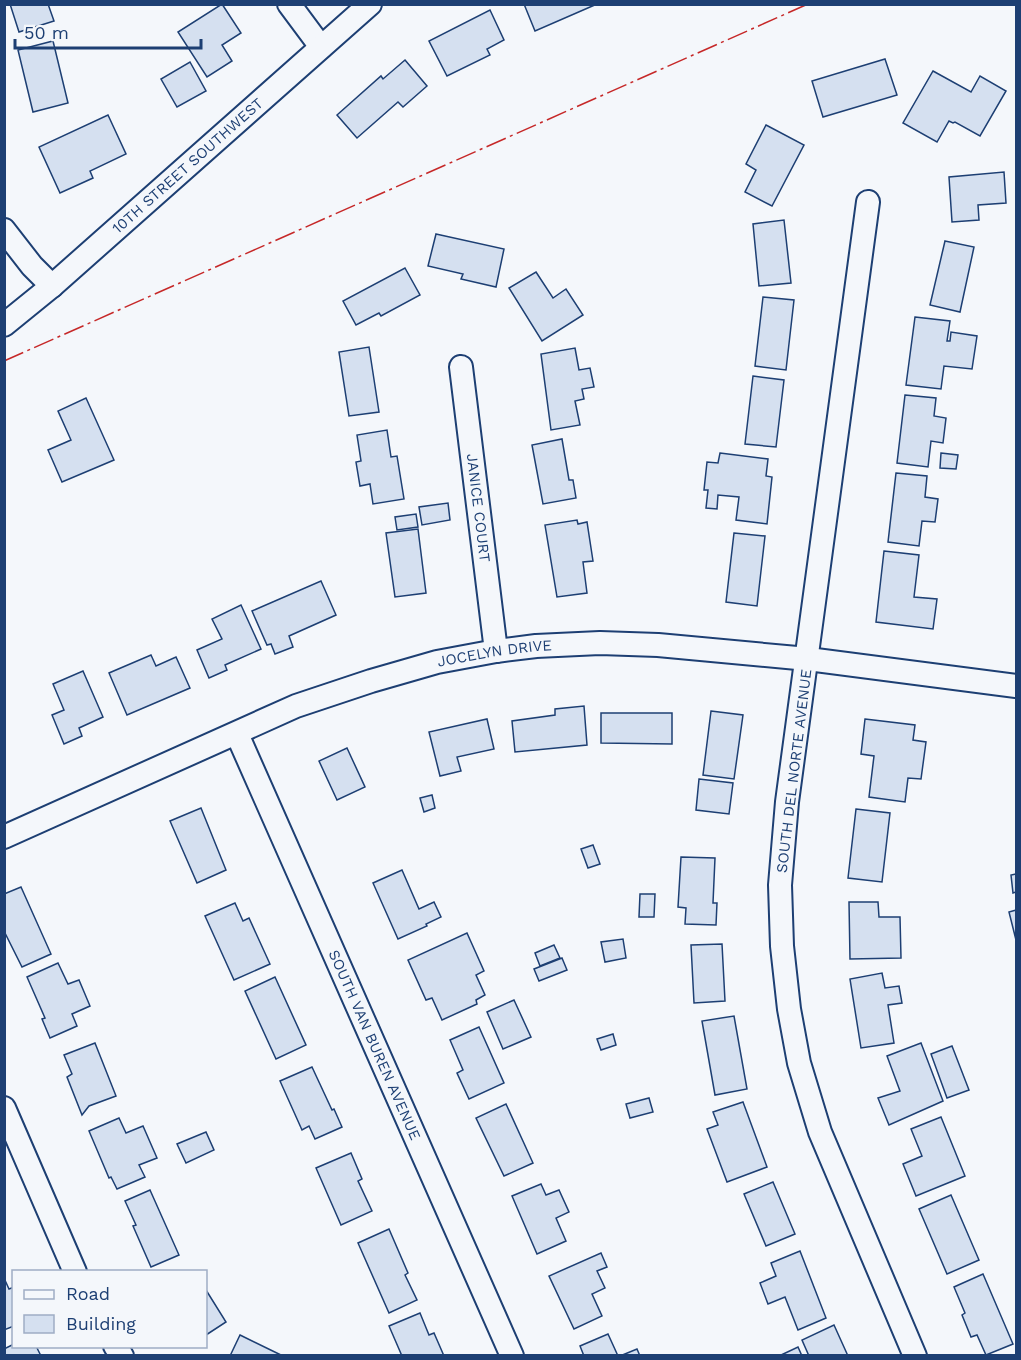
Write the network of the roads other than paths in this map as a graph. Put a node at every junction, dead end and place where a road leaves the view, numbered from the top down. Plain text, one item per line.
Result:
1 (290, 4) edge
2 (370, 4) edge
3 (321, 47) junction
4 (868, 202) dead end
5 (4, 230) edge
6 (52, 286) junction
7 (4, 325) edge
8 (460, 368) dead end
9 (496, 651) junction
10 (808, 660) junction
11 (1017, 686) edge
12 (237, 734) junction
13 (4, 837) edge
14 (4, 1108) edge
15 (74, 1270) edge
16 (512, 1356) edge
17 (915, 1356) edge

1 - 3 street
2 - 3 street, 10TH STREET SOUTHWEST
3 - 6 street, 10TH STREET SOUTHWEST
4 - 10 street, SOUTH DEL NORTE AVENUE
5 - 6 street
6 - 7 street, 10TH STREET SOUTHWEST
8 - 9 street, JANICE COURT
9 - 10 street, JOCELYN DRIVE
9 - 12 street, JOCELYN DRIVE
10 - 11 street, JOCELYN DRIVE
10 - 17 street, SOUTH DEL NORTE AVENUE
12 - 13 street, JOCELYN DRIVE
12 - 16 street, SOUTH VAN BUREN AVENUE
14 - 15 street

